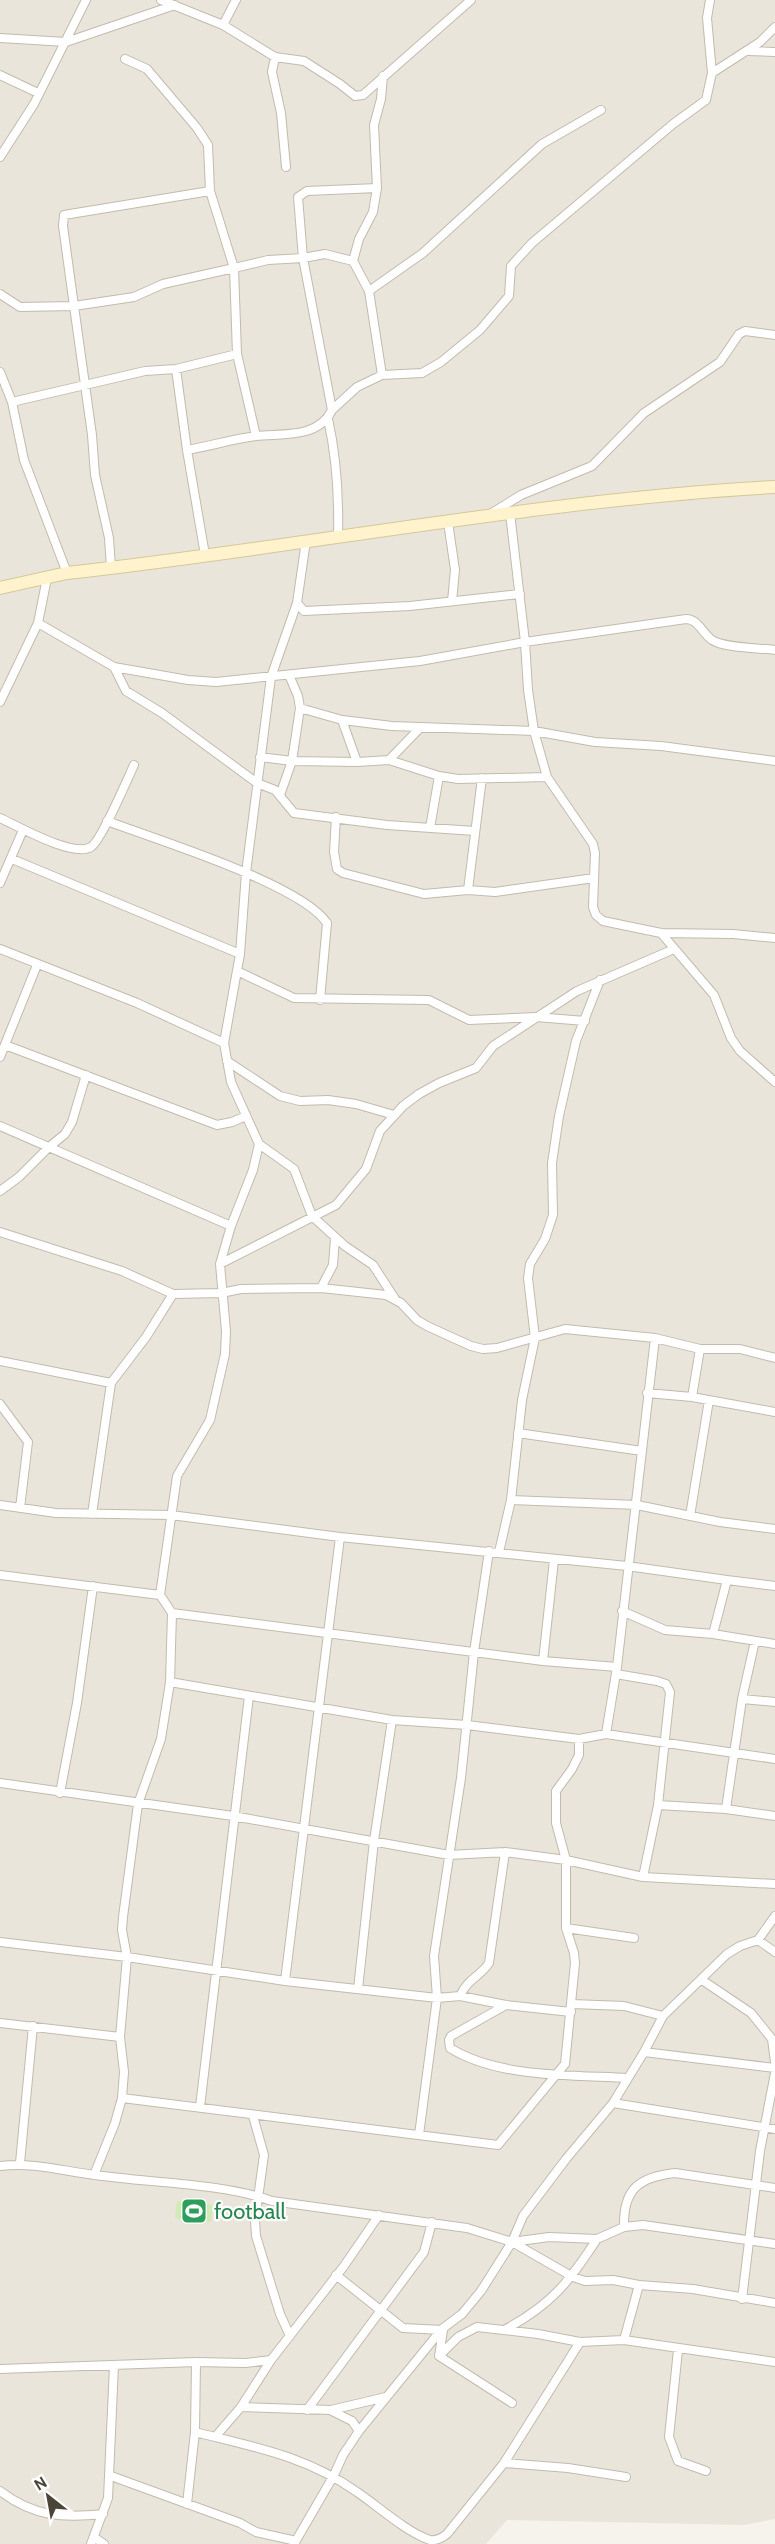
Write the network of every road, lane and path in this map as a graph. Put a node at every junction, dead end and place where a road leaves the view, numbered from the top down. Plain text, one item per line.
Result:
1 (86, 0) edge
2 (161, 0) edge
3 (236, 0) edge
4 (471, 0) edge
5 (710, 0) edge
6 (175, 5) junction
7 (223, 25) junction
8 (775, 27) edge
9 (0, 38) edge
10 (66, 42) junction
11 (747, 51) junction
12 (775, 52) edge
13 (275, 57) junction
14 (125, 59) dead end
15 (712, 73) junction
16 (0, 75) edge
17 (383, 76) junction
18 (38, 93) junction
19 (602, 110) dead end
20 (0, 157) edge
21 (286, 167) dead end
22 (377, 188) junction
23 (210, 191) junction
24 (303, 258) junction
25 (353, 261) junction
26 (234, 268) junction
27 (369, 291) junction
28 (0, 294) edge
29 (74, 306) junction
30 (775, 335) edge
31 (237, 354) junction
32 (176, 369) junction
33 (0, 372) edge
34 (382, 375) junction
35 (85, 386) junction
36 (12, 402) junction
37 (332, 410) junction
38 (328, 419) junction
39 (256, 436) junction
40 (187, 450) junction
41 (775, 487) edge
42 (510, 513) junction
43 (488, 516) junction
44 (448, 522) junction
45 (338, 537) junction
46 (306, 542) junction
47 (205, 555) junction
48 (111, 568) junction
49 (66, 573) junction
50 (47, 578) junction
51 (0, 588) edge
52 (520, 594) junction
53 (452, 601) junction
54 (297, 603) junction
55 (38, 623) junction
56 (525, 642) junction
57 (775, 650) edge
58 (114, 668) junction
59 (288, 675) junction
60 (271, 677) junction
61 (0, 702) edge
62 (300, 708) junction
63 (342, 720) junction
64 (420, 728) junction
65 (534, 731) junction
66 (260, 757) junction
67 (389, 759) junction
68 (292, 761) junction
69 (775, 761) edge
70 (357, 762) junction
71 (134, 765) dead end
72 (439, 776) junction
73 (547, 777) junction
74 (482, 778) junction
75 (257, 783) junction
76 (280, 795) junction
77 (336, 817) junction
78 (0, 818) edge
79 (107, 821) junction
80 (430, 828) junction
81 (23, 830) junction
82 (476, 831) junction
83 (12, 859) junction
84 (246, 873) junction
85 (594, 878) junction
86 (0, 883) edge
87 (468, 890) junction
88 (662, 933) junction
89 (775, 938) edge
90 (0, 949) edge
91 (674, 949) junction
92 (240, 954) junction
93 (37, 965) junction
94 (237, 971) junction
95 (600, 980) junction
96 (320, 1000) junction
97 (536, 1017) junction
98 (585, 1021) junction
99 (224, 1043) junction
100 (5, 1045) junction
101 (0, 1057) edge
102 (228, 1061) junction
103 (86, 1075) junction
104 (775, 1082) edge
105 (394, 1115) junction
106 (246, 1116) junction
107 (0, 1126) edge
108 (259, 1144) junction
109 (49, 1147) junction
110 (0, 1191) edge
111 (312, 1216) junction
112 (231, 1226) junction
113 (0, 1232) edge
114 (335, 1238) junction
115 (220, 1264) junction
116 (321, 1288) junction
117 (221, 1293) junction
118 (173, 1294) junction
119 (395, 1299) junction
120 (535, 1338) junction
121 (655, 1338) junction
122 (700, 1349) junction
123 (775, 1358) edge
124 (0, 1361) edge
125 (111, 1383) junction
126 (647, 1394) junction
127 (692, 1397) junction
128 (709, 1400) junction
129 (0, 1404) edge
130 (775, 1413) edge
131 (518, 1433) junction
132 (642, 1451) junction
133 (511, 1500) junction
134 (0, 1505) edge
135 (637, 1505) junction
136 (20, 1508) junction
137 (92, 1514) junction
138 (171, 1515) junction
139 (690, 1516) junction
140 (775, 1529) edge
141 (340, 1537) junction
142 (489, 1551) junction
143 (499, 1552) junction
144 (554, 1560) junction
145 (627, 1566) junction
146 (0, 1575) edge
147 (727, 1580) junction
148 (93, 1586) junction
149 (775, 1586) edge
150 (160, 1595) junction
151 (622, 1611) junction
152 (172, 1613) junction
153 (329, 1633) junction
154 (713, 1634) junction
155 (755, 1641) junction
156 (775, 1644) edge
157 (474, 1652) junction
158 (543, 1661) junction
159 (616, 1670) junction
160 (170, 1682) junction
161 (249, 1696) junction
162 (742, 1699) junction
163 (775, 1702) edge
164 (319, 1706) junction
165 (392, 1720) junction
166 (467, 1725) junction
167 (606, 1734) junction
168 (579, 1739) junction
169 (664, 1743) junction
170 (735, 1753) junction
171 (775, 1759) edge
172 (0, 1784) edge
173 (60, 1793) junction
174 (138, 1804) junction
175 (658, 1805) junction
176 (726, 1809) junction
177 (233, 1816) junction
178 (775, 1816) edge
179 (303, 1827) junction
180 (374, 1841) junction
181 (505, 1852) junction
182 (449, 1855) junction
183 (567, 1860) junction
184 (643, 1877) junction
185 (775, 1884) edge
186 (775, 1916) edge
187 (566, 1928) junction
188 (634, 1938) dead end
189 (758, 1940) junction
190 (0, 1942) edge
191 (775, 1952) edge
192 (127, 1957) junction
193 (218, 1970) junction
194 (702, 1980) junction
195 (285, 1981) junction
196 (358, 1989) junction
197 (460, 1996) junction
198 (437, 1998) junction
199 (506, 2005) junction
200 (571, 2008) junction
201 (663, 2016) junction
202 (0, 2023) edge
203 (33, 2026) junction
204 (120, 2037) junction
205 (644, 2052) junction
206 (775, 2062) edge
207 (775, 2068) edge
208 (775, 2073) edge
209 (558, 2074) junction
210 (628, 2078) junction
211 (122, 2098) junction
212 (613, 2103) junction
213 (200, 2107) junction
214 (253, 2116) junction
215 (764, 2128) junction
216 (775, 2129) edge
217 (419, 2135) junction
218 (20, 2163) junction
219 (0, 2166) edge
220 (94, 2175) junction
221 (756, 2186) junction
222 (775, 2188) edge
223 (258, 2196) junction
224 (379, 2215) junction
225 (432, 2222) junction
226 (624, 2228) junction
227 (597, 2239) junction
228 (512, 2242) junction
229 (749, 2242) junction
230 (775, 2244) edge
231 (336, 2275) junction
232 (573, 2277) junction
233 (639, 2285) junction
234 (742, 2299) junction
235 (775, 2304) edge
236 (382, 2311) junction
237 (506, 2329) junction
238 (443, 2330) junction
239 (290, 2336) junction
240 (624, 2340) junction
241 (580, 2342) junction
242 (678, 2350) junction
243 (439, 2356) junction
244 (271, 2360) junction
245 (196, 2362) junction
246 (775, 2362) edge
247 (114, 2366) junction
248 (0, 2369) edge
249 (386, 2397) junction
250 (512, 2403) dead end
251 (241, 2407) junction
252 (307, 2410) junction
253 (331, 2410) junction
254 (360, 2431) junction
255 (195, 2432) junction
256 (215, 2437) junction
257 (504, 2463) junction
258 (706, 2470) dead end
259 (334, 2475) junction
260 (111, 2476) junction
261 (626, 2478) dead end
262 (0, 2491) edge
263 (188, 2504) junction
264 (103, 2514) junction
265 (93, 2541) edge
266 (295, 2543) edge
267 (104, 2544) edge

1 - 10 street
2 - 6 street
3 - 7 street
4 - 17 street
5 - 15 street
6 - 7 street
6 - 10 street
7 - 13 street
8 - 11 street
9 - 10 street
10 - 18 street
11 - 12 street
11 - 15 street
13 - 17 street
13 - 21 street
14 - 23 street
15 - 34 street
16 - 18 street
17 - 22 street
18 - 20 street
19 - 27 street
22 - 24 street
22 - 25 street
23 - 26 street
23 - 29 street
24 - 25 street
24 - 26 street
24 - 37 street
25 - 27 street
26 - 29 street
26 - 31 street
27 - 34 street
28 - 29 street
29 - 35 street
30 - 43 street
31 - 32 street
31 - 39 street
32 - 35 street
32 - 40 street
33 - 36 street
34 - 37 street
35 - 36 street
35 - 48 street
36 - 49 street
37 - 38 street
38 - 39 street
38 - 45 street
39 - 40 street
40 - 47 street
41 - 42 street
42 - 43 street
42 - 52 street
43 - 44 street
44 - 45 street
44 - 53 street
45 - 46 street
46 - 47 street
46 - 54 street
47 - 48 street
48 - 49 street
49 - 50 street
50 - 51 street
50 - 55 street
52 - 53 street
52 - 56 street
53 - 54 street
54 - 60 street
55 - 58 street
55 - 61 street
56 - 57 street
56 - 59 street
56 - 65 street
58 - 60 street
58 - 75 street
59 - 60 street
59 - 62 street
60 - 66 street
62 - 63 street
62 - 68 street
63 - 64 street
63 - 70 street
64 - 65 street
64 - 67 street
65 - 69 street
65 - 73 street
66 - 68 street
66 - 75 street
67 - 70 street
67 - 72 street
68 - 70 street
68 - 76 street
71 - 79 street
72 - 74 street
72 - 80 street
73 - 74 street
73 - 85 street
74 - 82 street
75 - 76 street
75 - 84 street
76 - 77 street
77 - 80 street
77 - 87 street
78 - 81 street
79 - 81 street
79 - 84 street
80 - 82 street
81 - 83 street
82 - 87 street
83 - 86 street
83 - 92 street
84 - 92 street
84 - 96 street
85 - 87 street
85 - 88 street
88 - 89 street
88 - 91 street
90 - 93 street
91 - 95 street
91 - 104 street
92 - 94 street
93 - 99 street
93 - 100 street
94 - 96 street
94 - 99 street
95 - 97 street
95 - 98 street
96 - 97 street
97 - 98 street
97 - 105 street
98 - 120 street
99 - 102 street
100 - 101 street
100 - 103 street
102 - 105 street
102 - 106 street
103 - 106 street
103 - 109 street
105 - 111 street
106 - 108 street
107 - 109 street
108 - 111 street
108 - 112 street
109 - 110 street
109 - 112 street
111 - 114 street
111 - 115 street
112 - 115 street
113 - 118 street
114 - 116 street
114 - 119 street
115 - 117 street
116 - 117 street
116 - 119 street
117 - 118 street
117 - 138 street
118 - 125 street
119 - 120 street
120 - 121 street
120 - 131 street
121 - 122 street
121 - 126 street
122 - 123 street
122 - 127 street
124 - 125 street
125 - 137 street
126 - 127 street
126 - 132 street
127 - 128 street
128 - 130 street
128 - 139 street
129 - 136 street
131 - 132 street
131 - 133 street
132 - 135 street
133 - 135 street
133 - 143 street
134 - 136 street
135 - 139 street
135 - 145 street
136 - 137 street
137 - 138 street
138 - 141 street
138 - 150 street
139 - 140 street
141 - 142 street
141 - 153 street
142 - 143 street
142 - 157 street
143 - 144 street
144 - 145 street
144 - 158 street
145 - 147 street
145 - 151 street
146 - 148 street
147 - 149 street
147 - 154 street
148 - 150 street
148 - 173 street
150 - 152 street
151 - 154 street
151 - 159 street
152 - 153 street
152 - 160 street
153 - 157 street
153 - 164 street
154 - 155 street
155 - 156 street
155 - 162 street
157 - 158 street
157 - 166 street
158 - 159 street
159 - 167 street
159 - 169 street
160 - 161 street
160 - 174 street
161 - 164 street
161 - 177 street
162 - 163 street
162 - 170 street
164 - 165 street
164 - 179 street
165 - 166 street
165 - 180 street
166 - 168 street
166 - 182 street
167 - 168 street
167 - 169 street
168 - 183 street
169 - 170 street
169 - 175 street
170 - 171 street
170 - 176 street
172 - 173 street
173 - 174 street
174 - 177 street
174 - 192 street
175 - 176 street
175 - 184 street
176 - 178 street
177 - 179 street
177 - 193 street
179 - 180 street
179 - 195 street
180 - 182 street
180 - 196 street
181 - 182 street
181 - 183 street
181 - 197 street
182 - 198 street
183 - 184 street
183 - 187 street
184 - 185 street
186 - 189 street
187 - 188 street
187 - 200 street
189 - 191 street
189 - 194 street
190 - 192 street
192 - 193 street
192 - 204 street
193 - 195 street
193 - 213 street
194 - 201 street
194 - 206 street
195 - 196 street
196 - 198 street
197 - 198 street
197 - 199 street
198 - 217 street
199 - 200 street
199 - 209 street
200 - 201 street
200 - 209 street
201 - 205 street
202 - 203 street
203 - 204 street
203 - 218 street
204 - 211 street
205 - 207 street
205 - 210 street
208 - 215 street
209 - 210 street
209 - 217 street
210 - 212 street
211 - 213 street
211 - 220 street
212 - 215 street
212 - 228 street
213 - 214 street
214 - 217 street
214 - 223 street
215 - 216 street
215 - 221 street
218 - 219 street
218 - 220 street
220 - 223 street
221 - 222 street
221 - 226 street
221 - 229 street
223 - 224 street
223 - 239 street
224 - 225 street
224 - 231 street
225 - 228 street
225 - 236 street
226 - 227 street
226 - 229 street
227 - 228 street
227 - 232 street
228 - 232 street
228 - 238 street
229 - 230 street
229 - 234 street
231 - 236 street
231 - 239 street
232 - 233 street
232 - 237 street
233 - 234 street
233 - 240 street
234 - 235 street
236 - 238 street
236 - 252 street
237 - 241 street
237 - 243 street
238 - 243 street
238 - 249 street
239 - 244 street
240 - 241 street
240 - 242 street
241 - 257 street
242 - 246 street
242 - 258 street
243 - 250 street
244 - 245 street
244 - 251 street
245 - 247 street
245 - 255 street
247 - 248 street
247 - 260 street
249 - 253 street
249 - 254 street
251 - 252 street
251 - 256 street
252 - 253 street
253 - 254 street
254 - 259 street
255 - 256 street
255 - 263 street
256 - 259 street
257 - 259 street
257 - 261 street
259 - 266 street
260 - 263 street
260 - 264 street
262 - 264 street
263 - 266 street
264 - 265 street
265 - 267 street

